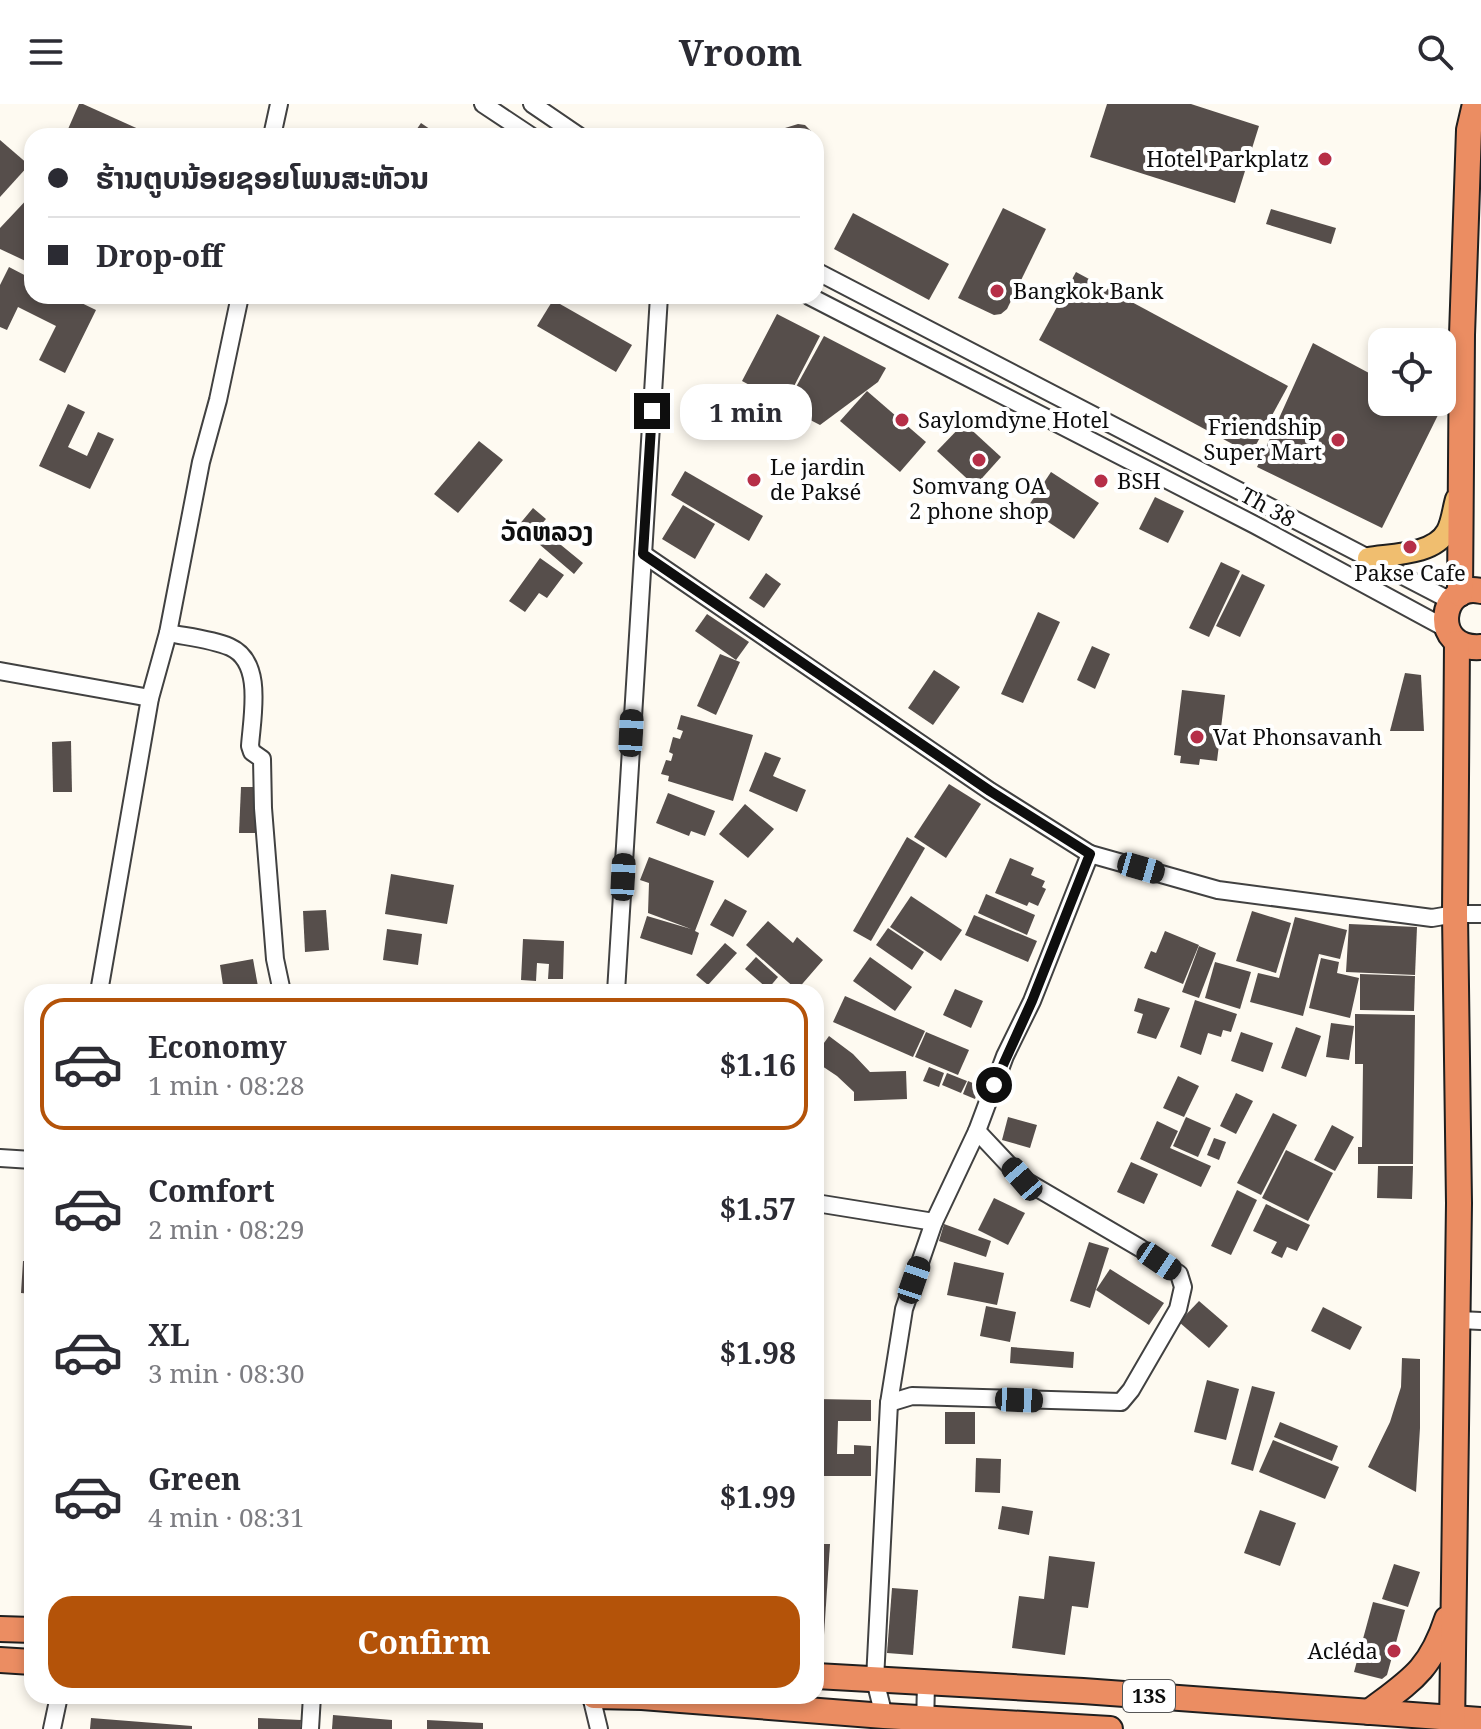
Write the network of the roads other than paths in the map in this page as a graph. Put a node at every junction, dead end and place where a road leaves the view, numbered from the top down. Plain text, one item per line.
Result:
1 (279, 104) edge
2 (483, 104) edge
3 (532, 104) edge
4 (1475, 104) edge
5 (274, 128) edge
6 (519, 128) edge
7 (567, 128) edge
8 (824, 275) edge
9 (238, 304) edge
10 (659, 304) edge
11 (824, 304) edge
12 (1461, 480) junction
13 (1265, 503) junction
14 (1255, 525) junction
15 (643, 554) junction
16 (1368, 558) junction
17 (1464, 595) edge
18 (168, 633) junction
19 (1452, 636) junction
20 (1481, 647) edge
21 (0, 671) edge
22 (150, 698) junction
23 (1090, 854) junction
24 (1455, 914) junction
25 (1481, 914) edge
26 (100, 984) edge
27 (281, 984) edge
28 (616, 984) edge
29 (977, 1131) junction
30 (0, 1158) edge
31 (24, 1160) edge
32 (824, 1204) edge
33 (934, 1222) junction
34 (1470, 1321) edge
35 (889, 1403) junction
36 (1454, 1594) junction
37 (0, 1629) edge
38 (24, 1630) edge
39 (0, 1660) edge
40 (24, 1662) edge
41 (824, 1677) edge
42 (875, 1680) junction
43 (926, 1683) junction
44 (57, 1704) edge
45 (312, 1704) edge
46 (594, 1704) edge
47 (733, 1704) edge
48 (1369, 1712) junction
49 (884, 1716) junction
50 (1481, 1720) edge
51 (925, 1723) edge
52 (1452, 1724) edge
53 (52, 1729) edge
54 (310, 1729) edge
55 (599, 1729) edge
56 (1110, 1729) edge

1 - 5 street
2 - 6 street
3 - 7 street
4 - 12 highway
8 - 13 street, Th 38
9 - 18 street
10 - 15 street
11 - 14 street, Th 38
12 - 16 main road
12 - 17 highway
13 - 14 street
13 - 16 street, Th 38
14 - 19 street, Th 38
15 - 23 street
15 - 28 street
16 - 17 street, Th 38
17 - 19 highway
18 - 22 street
18 - 27 street
19 - 20 highway
19 - 24 highway
21 - 22 street
22 - 26 street
23 - 24 street
23 - 29 street
24 - 25 street
24 - 34 highway
29 - 33 street
29 - 35 street
30 - 31 street
32 - 33 street
33 - 35 street
34 - 36 highway
35 - 42 street
36 - 48 highway
36 - 52 highway
37 - 38 highway
39 - 40 highway
41 - 42 highway, 13S
42 - 43 highway, 13S
42 - 49 street
43 - 48 highway, 13S
43 - 51 street
44 - 53 street
45 - 54 street
46 - 55 street
47 - 49 highway, 13S
48 - 52 highway, 13S
49 - 51 highway, 13S
50 - 52 highway, 13S
51 - 56 highway, 13S

